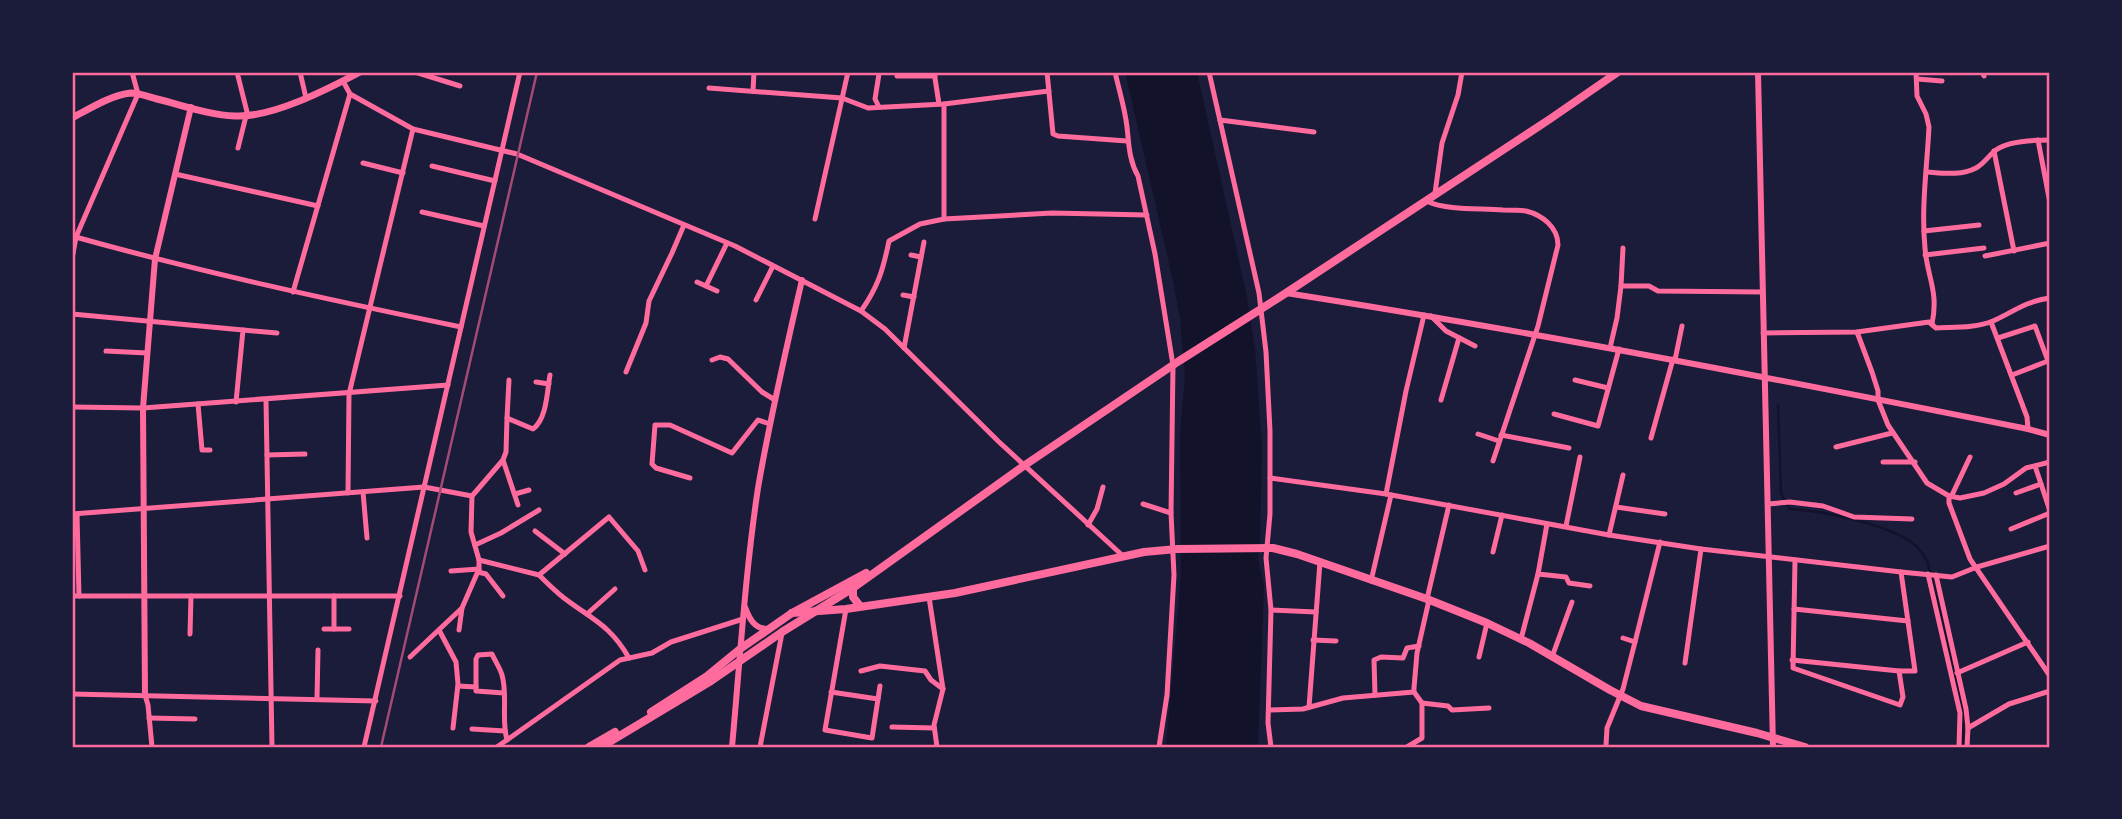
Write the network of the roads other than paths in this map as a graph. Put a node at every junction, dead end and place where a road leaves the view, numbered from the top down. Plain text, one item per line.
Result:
1 (132, 72) edge
2 (237, 72) edge
3 (300, 72) edge
4 (360, 72) edge
5 (415, 72) edge
6 (520, 72) edge
7 (754, 72) edge
8 (848, 72) edge
9 (1047, 72) edge
10 (1115, 72) edge
11 (1209, 72) edge
12 (1462, 72) edge
13 (1758, 72) edge
14 (1614, 73) edge
15 (879, 74) dead end
16 (935, 74) edge
17 (1916, 75) edge
18 (897, 76) dead end
19 (343, 81) junction
20 (1942, 81) dead end
21 (460, 86) dead end
22 (709, 88) dead end
23 (753, 91) junction
24 (1049, 91) junction
25 (138, 94) junction
26 (350, 94) junction
27 (306, 98) junction
28 (842, 98) junction
29 (942, 104) junction
30 (191, 107) junction
31 (879, 107) junction
32 (247, 116) junction
33 (72, 118) edge
34 (1220, 120) junction
35 (413, 129) junction
36 (1314, 132) dead end
37 (2038, 140) junction
38 (2050, 140) edge
39 (1127, 141) junction
40 (238, 148) dead end
41 (502, 149) junction
42 (1994, 151) junction
43 (363, 163) dead end
44 (432, 166) dead end
45 (1927, 172) junction
46 (403, 173) junction
47 (175, 174) junction
48 (495, 181) junction
49 (1435, 193) junction
50 (1426, 201) junction
51 (2050, 203) edge
52 (318, 206) junction
53 (422, 212) dead end
54 (1147, 215) junction
55 (815, 219) dead end
56 (944, 219) junction
57 (684, 225) junction
58 (1979, 225) dead end
59 (484, 226) junction
60 (1924, 231) junction
61 (74, 236) edge
62 (924, 242) dead end
63 (727, 243) junction
64 (2050, 243) edge
65 (1623, 248) dead end
66 (1984, 248) dead end
67 (2014, 251) junction
68 (911, 255) dead end
69 (1925, 255) junction
70 (1985, 256) dead end
71 (921, 257) junction
72 (72, 259) edge
73 (155, 259) junction
74 (773, 266) junction
75 (802, 280) junction
76 (697, 282) dead end
77 (706, 286) junction
78 (1621, 286) junction
79 (293, 292) junction
80 (717, 292) dead end
81 (1763, 292) junction
82 (1286, 293) junction
83 (903, 295) dead end
84 (914, 297) junction
85 (2050, 298) edge
86 (756, 300) dead end
87 (369, 308) junction
88 (1257, 310) junction
89 (861, 311) junction
90 (72, 314) edge
91 (1428, 315) junction
92 (150, 321) junction
93 (1991, 322) junction
94 (1932, 324) junction
95 (1682, 326) dead end
96 (461, 327) junction
97 (243, 330) junction
98 (1857, 332) junction
99 (277, 333) dead end
100 (1763, 333) junction
101 (1534, 335) junction
102 (1459, 338) junction
103 (1998, 338) junction
104 (1475, 346) dead end
105 (904, 348) junction
106 (1610, 348) junction
107 (1619, 349) junction
108 (106, 351) dead end
109 (147, 353) junction
110 (1674, 359) junction
111 (712, 360) dead end
112 (1176, 363) junction
113 (626, 372) dead end
114 (550, 375) dead end
115 (2012, 375) junction
116 (1765, 377) junction
117 (509, 380) dead end
118 (1575, 380) dead end
119 (536, 382) dead end
120 (549, 384) junction
121 (448, 385) junction
122 (1608, 388) junction
123 (349, 394) junction
124 (266, 400) junction
125 (775, 400) junction
126 (1441, 400) dead end
127 (1878, 400) junction
128 (236, 402) junction
129 (198, 404) junction
130 (72, 407) edge
131 (143, 408) junction
132 (1553, 414) dead end
133 (507, 418) junction
134 (770, 424) junction
135 (2028, 429) junction
136 (1892, 433) junction
137 (1478, 435) dead end
138 (2050, 435) edge
139 (1500, 438) junction
140 (1651, 438) dead end
141 (1836, 447) dead end
142 (1569, 448) dead end
143 (210, 450) dead end
144 (267, 454) junction
145 (305, 454) dead end
146 (1580, 457) dead end
147 (1970, 457) dead end
148 (503, 460) junction
149 (1493, 461) dead end
150 (1883, 462) dead end
151 (1915, 462) junction
152 (2050, 463) edge
153 (1025, 465) junction
154 (1578, 466) junction
155 (2035, 466) junction
156 (1588, 467) dead end
157 (1623, 475) dead end
158 (690, 478) dead end
159 (1270, 478) junction
160 (2041, 484) junction
161 (424, 487) junction
162 (1103, 487) dead end
163 (528, 490) dead end
164 (363, 492) junction
165 (348, 493) junction
166 (2016, 493) dead end
167 (515, 494) junction
168 (1388, 495) junction
169 (472, 496) junction
170 (1562, 496) dead end
171 (1949, 496) junction
172 (1571, 498) junction
173 (268, 500) junction
174 (1143, 504) dead end
175 (1768, 504) junction
176 (519, 505) dead end
177 (1450, 505) junction
178 (1616, 507) junction
179 (143, 510) junction
180 (539, 510) dead end
181 (2050, 512) edge
182 (1171, 513) junction
183 (75, 514) edge
184 (1665, 514) dead end
185 (1502, 515) junction
186 (1913, 519) dead end
187 (1088, 524) junction
188 (1546, 524) junction
189 (1566, 527) junction
190 (2011, 529) dead end
191 (535, 531) dead end
192 (1609, 535) junction
193 (367, 538) dead end
194 (1660, 542) junction
195 (475, 545) junction
196 (2050, 546) edge
197 (1264, 548) junction
198 (1701, 549) junction
199 (1175, 550) junction
200 (1493, 552) dead end
201 (565, 554) junction
202 (1768, 555) junction
203 (1123, 556) junction
204 (479, 560) junction
205 (890, 560) junction
206 (1795, 560) junction
207 (1320, 562) junction
208 (1977, 567) junction
209 (645, 570) dead end
210 (451, 571) dead end
211 (478, 571) junction
212 (1901, 572) junction
213 (1538, 574) junction
214 (539, 575) junction
215 (1928, 575) junction
216 (1936, 575) junction
217 (1371, 581) junction
218 (1590, 586) dead end
219 (853, 588) junction
220 (615, 589) dead end
221 (841, 591) junction
222 (269, 595) junction
223 (72, 596) edge
224 (79, 596) junction
225 (191, 596) junction
226 (334, 596) junction
227 (400, 596) junction
228 (503, 596) dead end
229 (143, 597) junction
230 (929, 597) junction
231 (1428, 600) junction
232 (1572, 602) dead end
233 (744, 605) junction
234 (860, 606) junction
235 (463, 608) junction
236 (846, 609) junction
237 (1794, 609) junction
238 (1271, 610) junction
239 (814, 612) junction
240 (1316, 612) junction
241 (587, 614) junction
242 (792, 614) junction
243 (743, 620) junction
244 (1908, 621) junction
245 (1487, 623) junction
246 (324, 629) dead end
247 (334, 629) junction
248 (349, 629) dead end
249 (769, 629) junction
250 (439, 630) junction
251 (459, 630) dead end
252 (782, 632) junction
253 (190, 634) dead end
254 (1623, 638) dead end
255 (1521, 639) junction
256 (1313, 640) junction
257 (1336, 641) dead end
258 (1635, 642) junction
259 (2028, 642) junction
260 (765, 644) junction
261 (1419, 646) junction
262 (744, 647) junction
263 (318, 650) dead end
264 (410, 657) dead end
265 (1479, 657) dead end
266 (1552, 657) junction
267 (629, 658) junction
268 (1793, 660) junction
269 (738, 663) junction
270 (1685, 663) dead end
271 (861, 671) dead end
272 (1899, 671) junction
273 (1958, 672) junction
274 (1951, 674) junction
275 (2050, 676) edge
276 (458, 686) junction
277 (880, 686) dead end
278 (476, 687) junction
279 (943, 689) junction
280 (2050, 691) edge
281 (831, 692) junction
282 (1414, 692) junction
283 (504, 693) junction
284 (72, 694) edge
285 (145, 695) junction
286 (1375, 695) junction
287 (1620, 695) junction
288 (272, 699) junction
289 (317, 699) junction
290 (878, 699) junction
291 (376, 701) junction
292 (1422, 704) junction
293 (1309, 707) junction
294 (1489, 708) dead end
295 (1269, 710) junction
296 (149, 718) junction
297 (195, 719) dead end
298 (892, 727) dead end
299 (453, 728) dead end
300 (934, 728) junction
301 (1968, 728) junction
302 (472, 729) dead end
303 (825, 730) junction
304 (505, 732) junction
305 (824, 739) dead end
306 (507, 740) junction
307 (1773, 743) edge
308 (1606, 745) dead end
309 (152, 747) edge
310 (272, 747) edge
311 (364, 747) edge
312 (497, 747) edge
313 (589, 747) edge
314 (601, 747) edge
315 (732, 747) edge
316 (760, 747) edge
317 (937, 747) edge
318 (1159, 747) edge
319 (1270, 747) edge
320 (1407, 747) edge
321 (1805, 747) edge
322 (1959, 747) edge
323 (1966, 747) edge

1 - 25 street
2 - 32 street
3 - 27 street
4 - 19 main road
5 - 21 street
6 - 41 street
7 - 23 street
8 - 28 street
9 - 24 street
10 - 39 street
11 - 34 street
12 - 49 street
13 - 81 street
14 - 49 main road
15 - 31 street
16 - 18 street
16 - 29 street
17 - 20 street
17 - 45 street
19 - 26 street
19 - 27 main road
22 - 23 street
23 - 28 street
24 - 29 street
24 - 39 street
25 - 30 main road
25 - 33 main road
25 - 61 street
26 - 35 street
26 - 52 street
27 - 32 main road
28 - 31 street
28 - 55 street
29 - 31 street
29 - 56 street
30 - 32 main road
30 - 47 street
32 - 40 street
34 - 36 street
34 - 88 street
35 - 41 street
35 - 46 street
37 - 38 street
37 - 42 street
37 - 51 street
39 - 54 street
41 - 48 street
41 - 57 street
42 - 45 street
42 - 67 street
43 - 46 street
44 - 48 street
45 - 60 street
46 - 87 street
47 - 52 street
47 - 73 street
48 - 59 street
49 - 50 main road
50 - 82 main road
50 - 101 street
52 - 79 street
53 - 59 street
54 - 56 street
54 - 112 street
56 - 89 street
57 - 63 street
57 - 113 street
58 - 60 street
59 - 96 street
60 - 69 street
61 - 72 street
61 - 73 street
62 - 71 street
63 - 74 street
63 - 77 street
64 - 67 street
65 - 78 street
66 - 69 street
67 - 70 street
68 - 71 street
69 - 94 street
71 - 84 street
73 - 79 street
73 - 92 street
74 - 75 street
74 - 86 street
75 - 89 street
75 - 125 street
76 - 77 street
77 - 80 street
78 - 81 street
78 - 106 street
79 - 87 street
81 - 100 street
82 - 88 main road
82 - 91 street
83 - 84 street
84 - 105 street
85 - 93 street
87 - 96 street
87 - 123 street
88 - 112 main road
88 - 159 street
89 - 105 street
90 - 92 street
91 - 101 street
91 - 102 street
91 - 168 street
92 - 97 street
92 - 109 street
93 - 94 street
93 - 103 street
94 - 98 street
95 - 110 street
96 - 121 street
97 - 99 street
97 - 128 street
98 - 100 street
98 - 127 street
100 - 116 street
101 - 106 street
101 - 139 street
102 - 104 street
102 - 126 street
103 - 115 street
103 - 115 street
105 - 153 street
106 - 107 street
107 - 110 street
107 - 122 street
108 - 109 street
109 - 131 street
110 - 116 street
110 - 140 street
111 - 125 street
112 - 153 main road
112 - 182 street
114 - 120 street
115 - 135 street
116 - 127 street
116 - 175 street
117 - 133 street
118 - 122 street
119 - 120 street
120 - 133 street
121 - 123 street
121 - 161 street
122 - 132 street
123 - 124 street
123 - 165 street
124 - 128 street
124 - 144 street
125 - 134 street
127 - 135 street
127 - 136 street
128 - 129 street
129 - 131 street
129 - 143 street
130 - 131 street
131 - 179 street
133 - 148 street
134 - 158 street
134 - 233 street
135 - 138 street
136 - 141 street
136 - 151 street
137 - 139 street
139 - 142 street
139 - 149 street
144 - 145 street
144 - 173 street
146 - 154 street
147 - 171 street
148 - 167 street
148 - 169 street
150 - 151 street
151 - 171 street
152 - 155 street
153 - 187 street
153 - 205 main road
154 - 156 street
154 - 172 street
155 - 160 street
155 - 171 street
157 - 178 street
159 - 168 street
159 - 197 street
160 - 166 street
160 - 181 street
161 - 164 street
161 - 169 street
161 - 227 street
162 - 187 street
163 - 167 street
164 - 165 street
164 - 193 street
165 - 173 street
167 - 176 street
168 - 177 street
168 - 217 street
169 - 195 street
170 - 172 street
171 - 208 street
172 - 189 street
173 - 179 street
173 - 222 street
174 - 182 street
175 - 186 street
175 - 202 street
177 - 185 street
177 - 231 street
178 - 184 street
178 - 192 street
179 - 183 street
179 - 229 street
180 - 195 street
181 - 190 street
182 - 199 street
183 - 224 street
185 - 188 street
185 - 200 street
187 - 203 street
188 - 189 street
188 - 213 street
189 - 192 street
191 - 201 street
192 - 194 street
194 - 198 street
194 - 258 street
195 - 204 street
196 - 208 street
197 - 199 main road
197 - 207 main road
197 - 238 street
198 - 202 street
198 - 270 street
199 - 203 main road
199 - 318 street
201 - 209 street
201 - 214 street
202 - 206 street
202 - 307 street
203 - 230 main road
204 - 211 street
204 - 214 street
205 - 219 main road
205 - 221 main road
206 - 212 street
206 - 237 street
207 - 217 main road
207 - 240 street
208 - 216 street
208 - 259 street
210 - 211 street
211 - 228 street
211 - 235 street
212 - 215 street
212 - 244 street
213 - 218 street
213 - 255 street
214 - 241 street
215 - 216 street
215 - 274 street
216 - 273 street
217 - 231 main road
219 - 221 main road
219 - 234 main road
220 - 241 street
221 - 236 main road
221 - 239 main road
221 - 242 main road
222 - 225 street
222 - 226 street
222 - 288 street
223 - 224 street
224 - 229 street
225 - 229 street
225 - 253 street
226 - 227 street
226 - 247 street
227 - 291 street
229 - 285 street
230 - 234 main road
230 - 279 street
231 - 245 main road
231 - 261 street
232 - 266 street
233 - 243 street
233 - 249 street
234 - 236 main road
235 - 250 street
235 - 251 street
236 - 239 main road
236 - 281 street
237 - 244 street
237 - 268 street
238 - 240 street
238 - 295 street
239 - 242 main road
239 - 252 main road
240 - 256 street
241 - 267 street
242 - 249 main road
243 - 262 street
243 - 267 street
244 - 272 street
245 - 255 main road
245 - 265 street
246 - 247 street
247 - 248 street
249 - 262 main road
250 - 264 street
250 - 276 street
252 - 260 main road
252 - 316 street
254 - 258 street
255 - 266 main road
256 - 257 street
256 - 293 street
258 - 287 street
259 - 273 street
259 - 275 street
260 - 262 street
260 - 269 main road
261 - 282 street
261 - 286 street
262 - 269 street
262 - 313 main road
263 - 289 street
266 - 287 main road
267 - 306 street
268 - 272 street
268 - 272 street
269 - 314 main road
269 - 315 street
271 - 279 street
273 - 274 street
273 - 301 street
274 - 322 street
276 - 278 street
276 - 299 street
277 - 290 street
278 - 283 street
278 - 283 street
279 - 300 street
280 - 301 street
281 - 290 street
281 - 303 street
282 - 286 street
282 - 292 street
283 - 304 street
284 - 285 street
285 - 288 street
285 - 296 street
286 - 293 street
287 - 307 main road
287 - 308 street
288 - 289 street
288 - 310 street
289 - 291 street
290 - 303 street
291 - 311 street
292 - 294 street
292 - 320 street
293 - 295 street
295 - 319 street
296 - 297 street
296 - 309 street
298 - 300 street
300 - 317 street
301 - 323 street
302 - 304 street
303 - 305 street
304 - 306 street
306 - 312 street
307 - 321 main road

